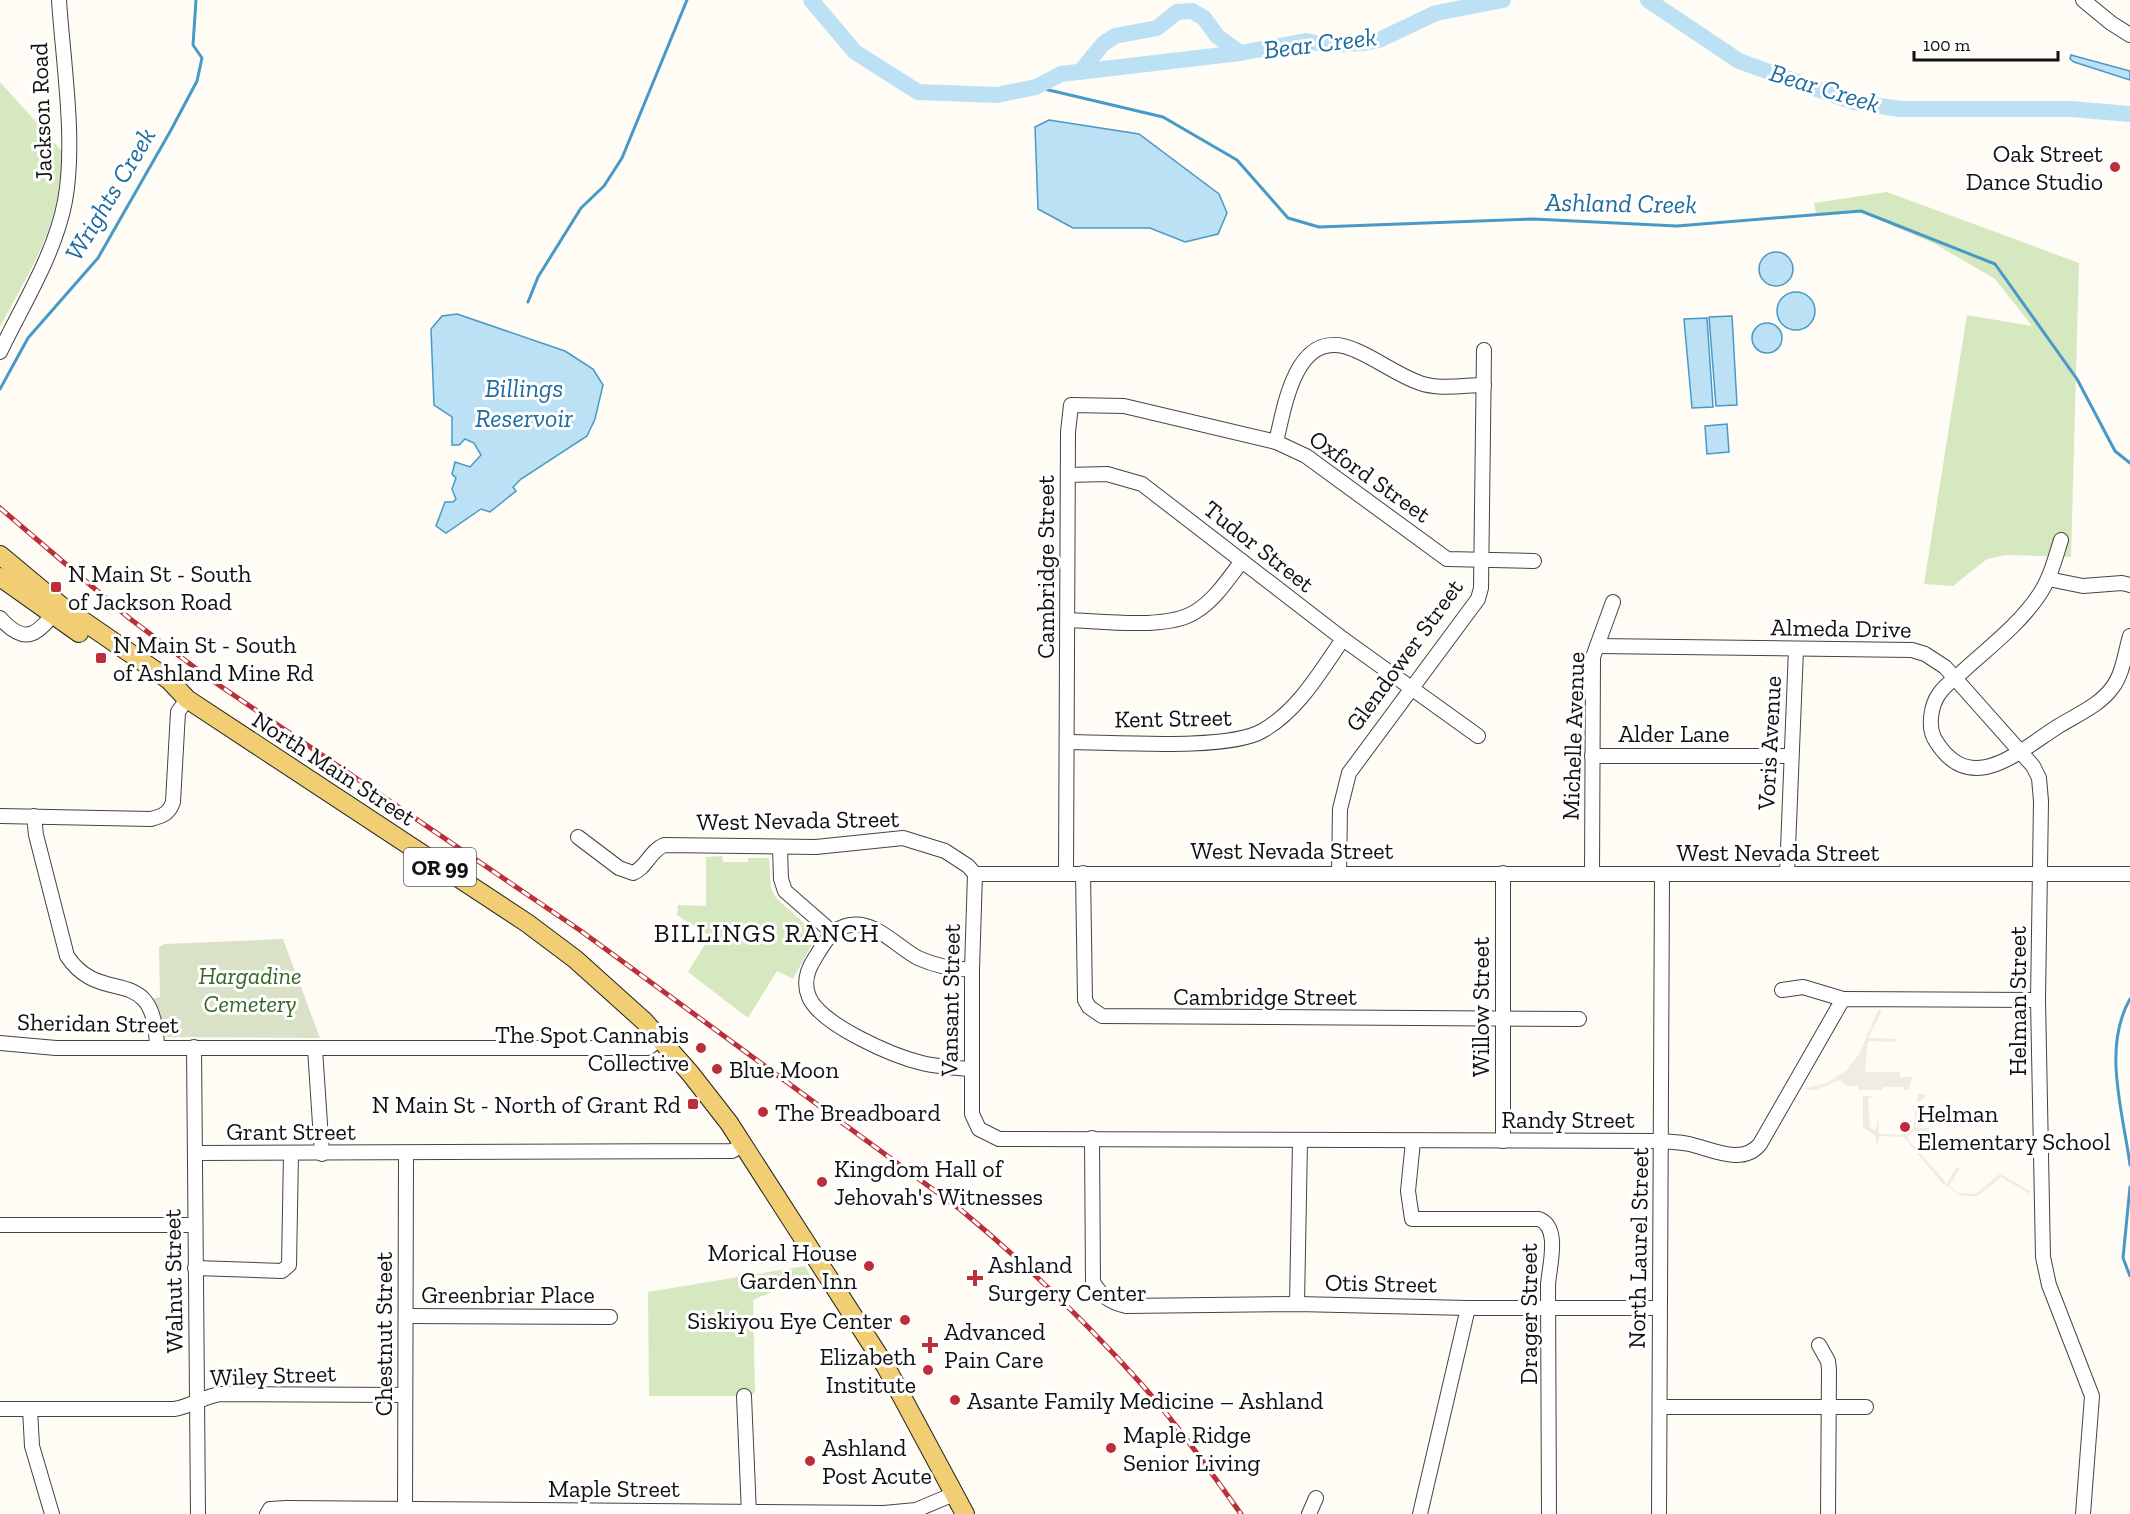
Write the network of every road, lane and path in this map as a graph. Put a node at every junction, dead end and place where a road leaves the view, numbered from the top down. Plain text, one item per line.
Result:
1 (59, 0) edge
2 (2083, 0) edge
3 (2130, 34) edge
4 (1484, 350) dead end
5 (0, 352) edge
6 (1484, 385) junction
7 (1068, 440) joint
8 (1276, 442) junction
9 (1068, 475) junction
10 (2061, 540) dead end
11 (0, 555) edge
12 (1242, 561) junction
13 (1482, 561) junction
14 (1534, 561) dead end
15 (0, 577) edge
16 (2048, 579) junction
17 (2130, 585) edge
18 (1613, 603) dead end
19 (56, 610) junction
20 (0, 618) edge
21 (1068, 620) junction
22 (2130, 636) edge
23 (1343, 639) junction
24 (1597, 646) junction
25 (1796, 650) junction
26 (1955, 678) junction
27 (1411, 688) junction
28 (187, 699) junction
29 (1478, 736) dead end
30 (1067, 742) junction
31 (2021, 750) junction
32 (1592, 756) junction
33 (1791, 756) junction
34 (0, 816) edge
35 (34, 816) junction
36 (578, 837) dead end
37 (780, 848) junction
38 (1083, 873) junction
39 (1339, 873) junction
40 (1503, 873) junction
41 (1592, 873) junction
42 (975, 874) junction
43 (1066, 874) junction
44 (1662, 874) junction
45 (1787, 874) junction
46 (2130, 874) edge
47 (2040, 875) junction
48 (832, 932) junction
49 (972, 969) junction
50 (1782, 990) dead end
51 (1843, 999) junction
52 (2038, 1000) junction
53 (1503, 1019) junction
54 (1579, 1019) dead end
55 (660, 1039) junction
56 (0, 1043) edge
57 (194, 1047) junction
58 (157, 1048) junction
59 (315, 1049) junction
60 (972, 1069) junction
61 (1092, 1138) junction
62 (1008, 1140) joint
63 (1300, 1141) junction
64 (1413, 1141) junction
65 (1503, 1141) junction
66 (1661, 1141) junction
67 (744, 1144) junction
68 (195, 1153) junction
69 (291, 1154) junction
70 (322, 1154) junction
71 (406, 1154) junction
72 (0, 1225) edge
73 (194, 1225) junction
74 (195, 1268) junction
75 (1297, 1304) junction
76 (1468, 1308) junction
77 (1550, 1308) junction
78 (1658, 1308) junction
79 (406, 1316) junction
80 (610, 1317) dead end
81 (1819, 1346) dead end
82 (405, 1395) junction
83 (744, 1396) dead end
84 (197, 1400) junction
85 (1660, 1407) junction
86 (1829, 1407) junction
87 (1866, 1407) dead end
88 (30, 1408) junction
89 (0, 1409) edge
90 (954, 1494) junction
91 (1316, 1498) dead end
92 (269, 1512) edge
93 (405, 1512) edge
94 (649, 1512) edge
95 (750, 1513) edge
96 (857, 1513) edge
97 (52, 1514) edge
98 (198, 1514) edge
99 (965, 1514) edge
100 (1309, 1514) edge
101 (1420, 1514) edge
102 (1549, 1514) edge
103 (1659, 1514) edge
104 (1828, 1514) edge
105 (2083, 1514) edge

1 - 5 street, Jackson Road
2 - 3 street
4 - 6 street, Glendower Street
6 - 8 street
6 - 13 street, Glendower Street
7 - 8 street, Oxford Street
7 - 9 street, Cambridge Street
8 - 13 street, Oxford Street
9 - 12 street, Tudor Street
9 - 21 street, Cambridge Street
10 - 16 street
11 - 19 main road, OR 99
12 - 21 street
12 - 23 street, Tudor Street
13 - 14 street, Oxford Street
13 - 27 street, Glendower Street
15 - 19 main road, OR 99
16 - 17 street
16 - 26 street
18 - 24 street, Michelle Avenue
19 - 20 street
19 - 28 main road, North Main Street / OR 99
21 - 30 street, Cambridge Street
22 - 31 street
23 - 27 street, Tudor Street
23 - 30 street, Kent Street
24 - 25 street, Almeda Drive
24 - 32 street, Michelle Avenue
25 - 26 street, Almeda Drive
25 - 33 street, Voris Avenue
26 - 31 street, Almeda Drive
26 - 31 street
27 - 29 street, Tudor Street
27 - 39 street, Glendower Street
28 - 35 street
28 - 55 main road, North Main Street / OR 99
30 - 43 street, Cambridge Street
31 - 47 street, Almeda Drive
32 - 33 street, Alder Lane
32 - 41 street, Michelle Avenue
33 - 45 street, Voris Avenue
34 - 35 street
35 - 58 street
36 - 37 street, West Nevada Street
37 - 42 street, West Nevada Street
37 - 48 street
38 - 39 street, West Nevada Street
38 - 43 street, West Nevada Street
38 - 53 street, Cambridge Street
39 - 40 street, West Nevada Street
40 - 41 street, West Nevada Street
40 - 53 street, Willow Street
41 - 44 street, West Nevada Street
42 - 43 street, West Nevada Street
42 - 49 street, Vansant Street
44 - 45 street, West Nevada Street
44 - 66 street, North Laurel Street
45 - 47 street, West Nevada Street
46 - 47 street, West Nevada Street
47 - 52 street, Helman Street
48 - 49 street
48 - 60 street
49 - 60 street, Vansant Street
50 - 51 street
51 - 52 street
51 - 66 street, Randy Street
52 - 105 street, Helman Street
53 - 54 street, Cambridge Street
53 - 65 street, Willow Street
55 - 59 street, Sheridan Street
55 - 67 main road, North Main Street / OR 99
56 - 58 street, Sheridan Street
57 - 58 street, Sheridan Street
57 - 59 street, Sheridan Street
57 - 68 street, Walnut Street
59 - 70 street
60 - 62 street, Vansant Street
61 - 62 street, Randy Street
61 - 63 street, Randy Street
61 - 75 street, Otis Street
63 - 64 street, Randy Street
63 - 75 street
64 - 65 street, Randy Street
64 - 77 street, Drager Street
65 - 66 street, Randy Street
66 - 78 street, North Laurel Street
67 - 71 street, Grant Street
67 - 90 main road, North Main Street / OR 99
68 - 69 street, Grant Street
68 - 73 street, Walnut Street
69 - 70 street, Grant Street
69 - 74 street
70 - 71 street, Grant Street
71 - 79 street, Chestnut Street
72 - 73 street
73 - 74 street, Walnut Street
74 - 84 street, Walnut Street
75 - 76 street, Otis Street
76 - 77 street, Otis Street
76 - 101 street
77 - 78 street, Otis Street
77 - 102 street, Drager Street
78 - 85 street, North Laurel Street
79 - 80 street, Greenbriar Place
79 - 82 street, Chestnut Street
81 - 86 street
82 - 84 street, Wiley Street
82 - 93 street, Chestnut Street
83 - 95 street
84 - 88 street, Wiley Street
84 - 98 street, Walnut Street
85 - 86 street
85 - 103 street, North Laurel Street
86 - 87 street
86 - 104 street
88 - 89 street, Wiley Street
88 - 97 street
90 - 96 street, Maple Street
90 - 99 main road, North Main Street / OR 99
91 - 100 street
92 - 93 street, Maple Street
93 - 94 street, Maple Street
94 - 95 street, Maple Street
95 - 96 street, Maple Street

